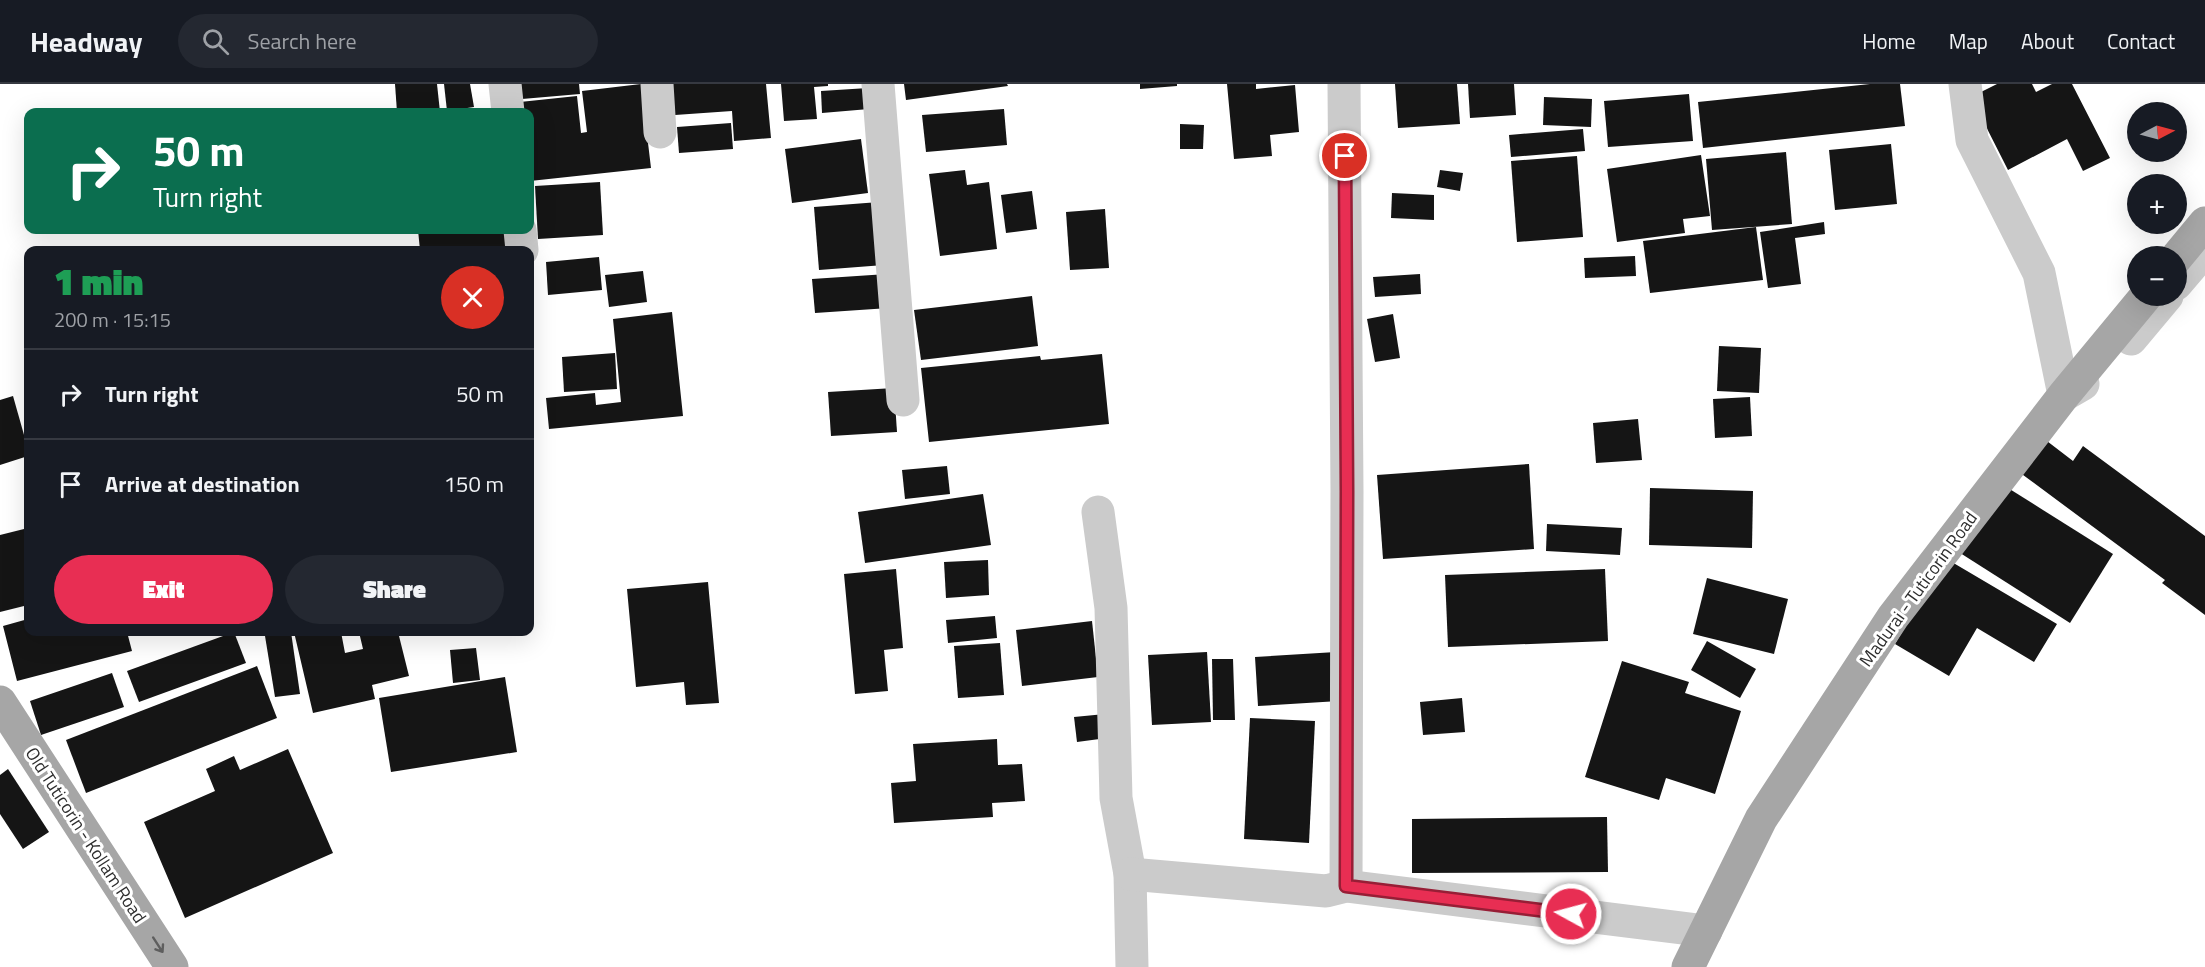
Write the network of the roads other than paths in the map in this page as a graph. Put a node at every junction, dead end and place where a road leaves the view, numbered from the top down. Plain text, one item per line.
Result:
1 (505, 84) edge
2 (657, 84) edge
3 (878, 84) edge
4 (1344, 84) edge
5 (1965, 84) edge
6 (508, 108) edge
7 (660, 132) dead end
8 (2205, 223) edge
9 (2186, 246) edge
10 (2205, 250) edge
11 (2187, 271) edge
12 (2138, 306) edge
13 (2159, 306) edge
14 (2064, 396) junction
15 (903, 400) dead end
16 (1098, 512) dead end
17 (0, 702) edge
18 (1130, 874) junction
19 (1346, 886) junction
20 (1706, 931) junction
21 (172, 967) edge
22 (1132, 967) edge
23 (1688, 967) edge

1 - 6 street
2 - 7 street
3 - 15 street
4 - 19 street
5 - 14 street
8 - 9 main road
10 - 11 street
12 - 14 main road, Madurai - Tuticorin Road
13 - 14 street
14 - 20 main road, Madurai - Tuticorin Road
16 - 18 street
17 -> 21 main road, Old Tuticorin - Kollam Road
18 - 19 street
18 - 22 street
19 - 20 street
20 - 23 main road, Madurai - Tuticorin Road

